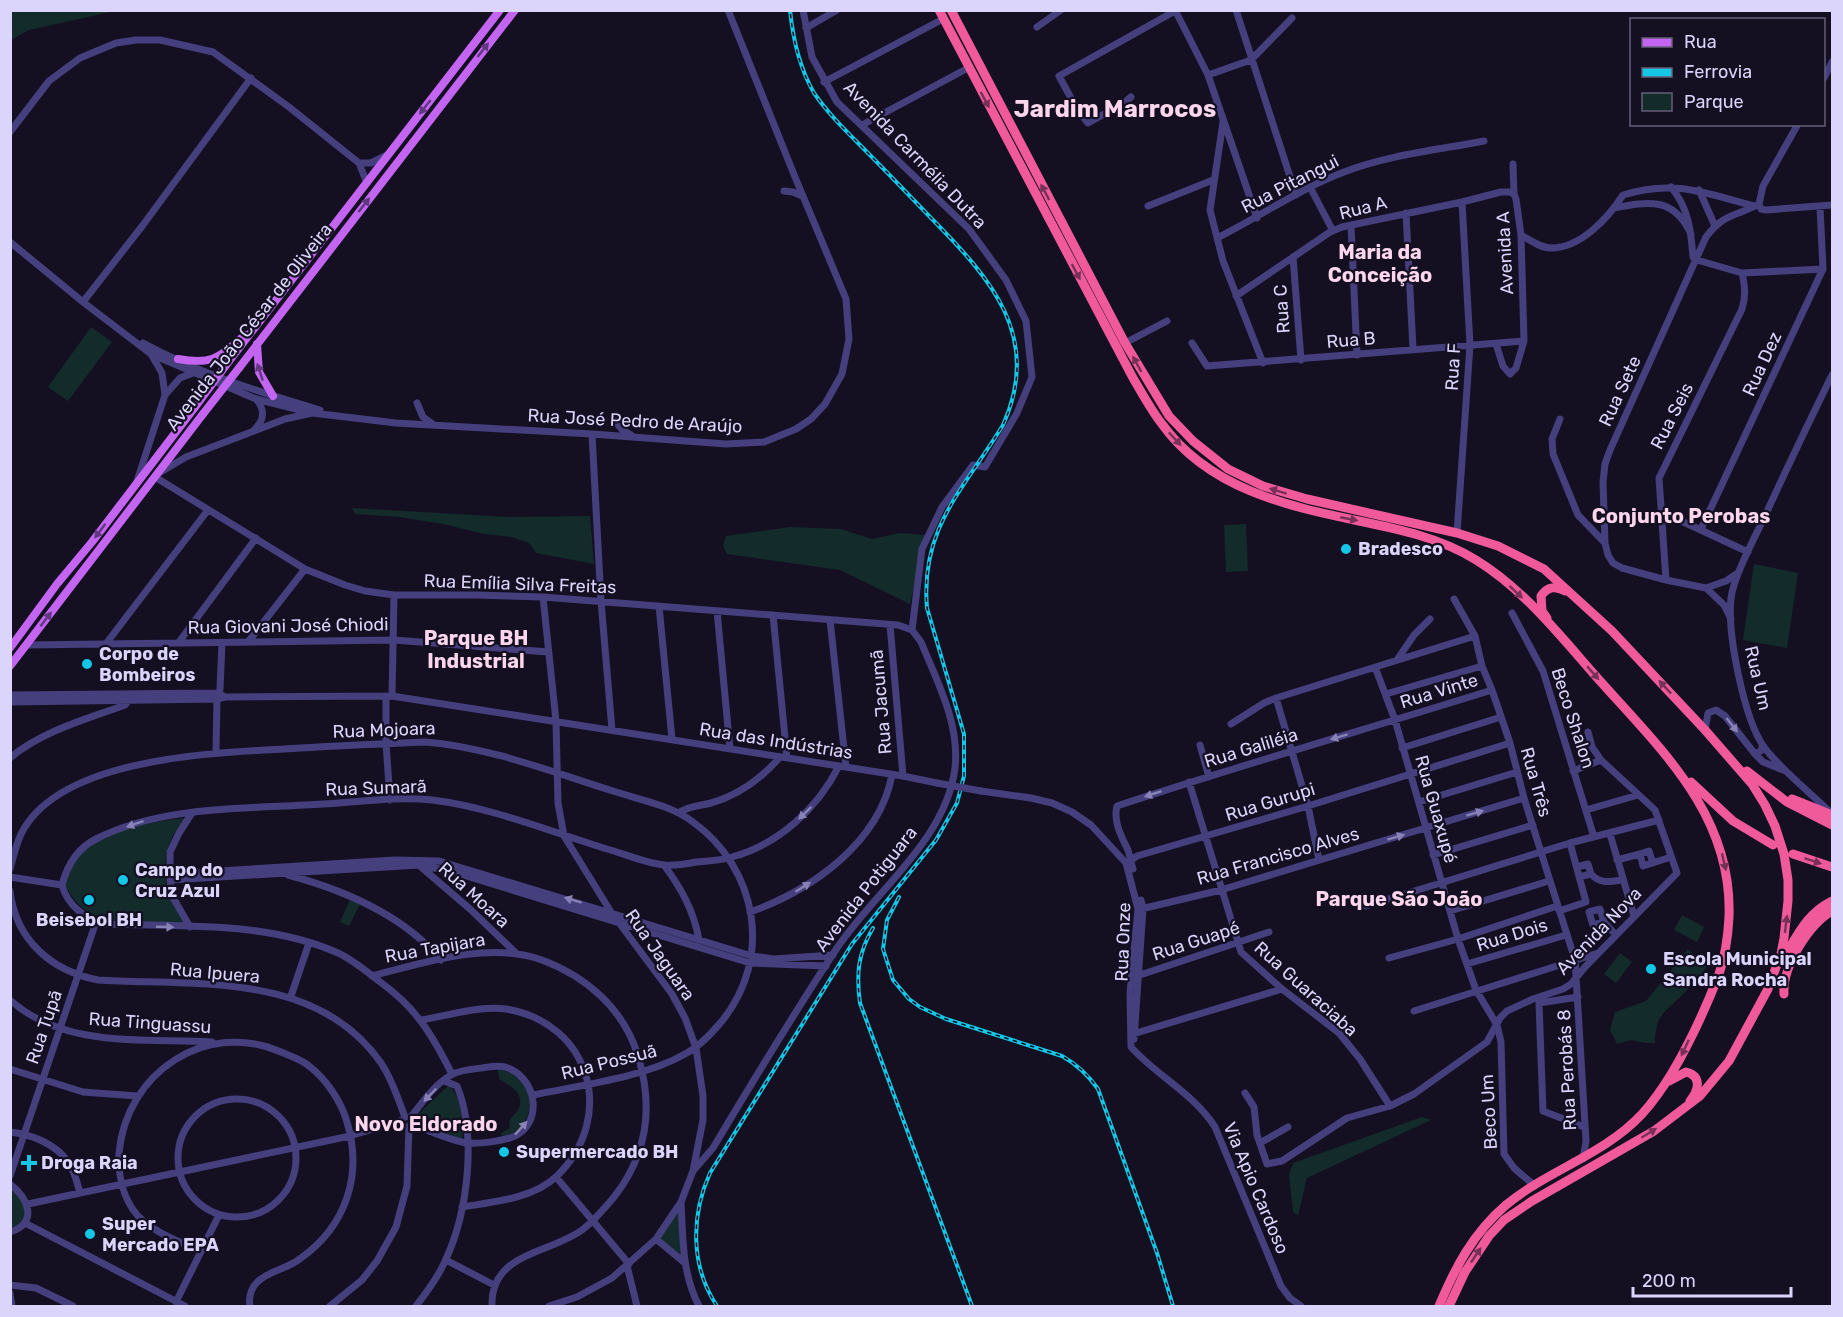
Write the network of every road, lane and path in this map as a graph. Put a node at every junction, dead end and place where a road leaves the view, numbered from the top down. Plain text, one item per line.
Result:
1 (500, 10) edge
2 (515, 10) edge
3 (728, 10) edge
4 (803, 10) edge
5 (837, 10) edge
6 (951, 10) edge
7 (1060, 10) edge
8 (1236, 10) edge
9 (1175, 11) edge
10 (941, 15) edge
11 (1292, 18) dead end
12 (806, 27) junction
13 (1037, 27) dead end
14 (1251, 60) junction
15 (1833, 62) edge
16 (968, 68) junction
17 (1208, 75) junction
18 (1825, 76) edge
19 (251, 78) junction
20 (824, 82) junction
21 (1131, 97) dead end
22 (1223, 122) junction
23 (862, 125) junction
24 (1797, 126) edge
25 (10, 132) edge
26 (1484, 141) dead end
27 (391, 151) junction
28 (359, 163) junction
29 (1513, 164) dead end
30 (1214, 180) junction
31 (366, 183) junction
32 (1310, 186) junction
33 (1671, 187) junction
34 (1699, 190) junction
35 (784, 191) dead end
36 (1514, 194) junction
37 (1296, 195) junction
38 (802, 196) junction
39 (1462, 202) junction
40 (1757, 205) junction
41 (1148, 206) dead end
42 (1833, 206) edge
43 (1820, 207) junction
44 (1614, 208) junction
45 (1406, 213) junction
46 (1257, 218) junction
47 (1351, 225) junction
48 (1715, 226) junction
49 (1333, 231) junction
50 (1691, 234) junction
51 (1521, 235) junction
52 (1217, 238) junction
53 (10, 242) edge
54 (1293, 257) junction
55 (1697, 260) junction
56 (1824, 269) junction
57 (1742, 273) junction
58 (1236, 296) junction
59 (83, 302) junction
60 (1167, 321) dead end
61 (257, 326) junction
62 (132, 338) junction
63 (1524, 341) junction
64 (1125, 343) junction
65 (1192, 343) dead end
66 (257, 344) junction
67 (1496, 344) junction
68 (1470, 345) junction
69 (1413, 349) junction
70 (151, 354) junction
71 (1358, 355) junction
72 (178, 359) junction
73 (1301, 360) junction
74 (1263, 363) junction
75 (190, 372) junction
76 (1833, 375) edge
77 (222, 379) junction
78 (1833, 382) edge
79 (165, 395) junction
80 (273, 396) junction
81 (256, 399) junction
82 (417, 403) dead end
83 (279, 405) junction
84 (1816, 412) junction
85 (312, 413) junction
86 (615, 415) dead end
87 (334, 416) junction
88 (1560, 419) dead end
89 (274, 424) junction
90 (435, 425) junction
91 (252, 431) junction
92 (592, 434) junction
93 (636, 437) junction
94 (179, 445) junction
95 (186, 457) junction
96 (156, 476) junction
97 (136, 485) junction
98 (143, 493) junction
99 (208, 510) junction
100 (1662, 512) junction
101 (1701, 529) junction
102 (1457, 533) junction
103 (256, 538) junction
104 (1605, 543) junction
105 (1749, 552) junction
106 (305, 569) junction
107 (1740, 572) junction
108 (1666, 580) junction
109 (1706, 588) junction
110 (394, 595) junction
111 (1573, 595) junction
112 (543, 597) junction
113 (1454, 599) dead end
114 (601, 602) junction
115 (659, 606) junction
116 (717, 611) junction
117 (1512, 613) dead end
118 (773, 615) junction
119 (1430, 619) dead end
120 (1731, 619) junction
121 (830, 620) junction
122 (890, 625) junction
123 (1554, 628) junction
124 (912, 630) junction
125 (1475, 636) junction
126 (394, 640) junction
127 (179, 642) junction
128 (222, 642) junction
129 (248, 642) junction
130 (27, 645) junction
131 (105, 645) junction
132 (10, 648) edge
133 (548, 652) junction
134 (1396, 660) junction
135 (10, 666) edge
136 (1482, 666) junction
137 (1375, 667) junction
138 (1492, 690) junction
139 (10, 694) edge
140 (1386, 694) junction
141 (220, 696) junction
142 (389, 696) junction
143 (129, 697) junction
144 (1276, 698) junction
145 (10, 702) edge
146 (1501, 717) junction
147 (1395, 720) junction
148 (556, 721) junction
149 (1231, 724) dead end
150 (612, 730) junction
151 (1705, 730) junction
152 (1587, 732) dead end
153 (672, 740) junction
154 (1510, 743) junction
155 (386, 744) junction
156 (1200, 745) dead end
157 (1762, 745) junction
158 (1402, 748) junction
159 (730, 749) junction
160 (216, 752) junction
161 (1292, 752) junction
162 (1755, 754) junction
163 (1728, 756) junction
164 (10, 758) edge
165 (784, 758) junction
166 (1601, 760) junction
167 (843, 767) junction
168 (1678, 770) junction
169 (1573, 771) junction
170 (1788, 771) junction
171 (1516, 772) junction
172 (556, 773) junction
173 (1410, 774) junction
174 (892, 775) junction
175 (903, 776) junction
176 (1209, 777) junction
177 (1189, 782) junction
178 (1770, 791) junction
179 (1810, 792) junction
180 (1638, 795) junction
181 (1524, 798) junction
182 (390, 800) junction
183 (1419, 802) junction
184 (1805, 805) junction
185 (1308, 807) junction
186 (1586, 810) junction
187 (680, 812) junction
188 (192, 813) junction
189 (1833, 814) edge
190 (1659, 820) junction
191 (1533, 825) junction
192 (1833, 825) edge
193 (1426, 829) junction
194 (1610, 834) junction
195 (564, 836) junction
196 (1206, 836) junction
197 (1594, 837) junction
198 (1570, 843) junction
199 (1773, 845) dead end
200 (1114, 848) junction
201 (1129, 852) junction
202 (1541, 852) junction
203 (1793, 854) dead end
204 (1433, 855) junction
205 (1671, 856) junction
206 (729, 858) junction
207 (410, 859) junction
208 (1131, 860) junction
209 (1319, 860) junction
210 (1617, 860) junction
211 (419, 865) junction
212 (664, 865) junction
213 (1577, 867) junction
214 (1833, 867) edge
215 (10, 869) edge
216 (236, 873) junction
217 (282, 873) junction
218 (1591, 874) junction
219 (10, 877) edge
220 (170, 877) junction
221 (1579, 877) junction
222 (1622, 880) junction
223 (1549, 881) junction
224 (1442, 884) junction
225 (62, 885) junction
226 (1221, 890) junction
227 (10, 891) edge
228 (1833, 901) edge
229 (1586, 902) junction
230 (1366, 906) dead end
231 (1140, 909) junction
232 (1558, 909) junction
233 (1450, 911) junction
234 (1833, 911) edge
235 (611, 912) junction
236 (750, 912) junction
237 (1589, 912) junction
238 (1634, 916) junction
239 (96, 922) junction
240 (1604, 922) junction
241 (620, 924) junction
242 (190, 927) junction
243 (1269, 932) dead end
244 (1566, 935) junction
245 (1616, 935) junction
246 (1458, 939) junction
247 (699, 940) junction
248 (309, 943) junction
249 (1239, 943) junction
250 (1600, 952) junction
251 (517, 954) junction
252 (833, 955) junction
253 (1389, 958) dead end
254 (441, 960) junction
255 (751, 960) junction
256 (1575, 960) junction
257 (1467, 964) junction
258 (826, 966) junction
259 (1776, 971) junction
260 (1134, 975) junction
261 (77, 976) junction
262 (372, 976) junction
263 (1576, 978) junction
264 (1282, 989) junction
265 (1476, 990) junction
266 (1784, 994) dead end
267 (291, 996) junction
268 (1578, 997) junction
269 (10, 1000) edge
270 (1414, 1011) dead end
271 (421, 1020) junction
272 (1497, 1025) junction
273 (59, 1028) junction
274 (1133, 1034) junction
275 (224, 1043) junction
276 (696, 1048) junction
277 (10, 1069) edge
278 (642, 1072) junction
279 (452, 1074) junction
280 (41, 1080) junction
281 (444, 1081) junction
282 (588, 1084) junction
283 (1662, 1089) junction
284 (1245, 1093) dead end
285 (533, 1095) junction
286 (137, 1096) junction
287 (1389, 1106) junction
288 (1685, 1107) junction
289 (407, 1123) junction
290 (1288, 1127) dead end
291 (1584, 1127) junction
292 (10, 1132) edge
293 (25, 1134) junction
294 (351, 1136) junction
295 (467, 1143) junction
296 (1260, 1143) junction
297 (699, 1147) junction
298 (295, 1148) junction
299 (713, 1148) junction
300 (1583, 1160) junction
301 (179, 1172) junction
302 (693, 1172) junction
303 (10, 1176) edge
304 (556, 1177) junction
305 (10, 1184) edge
306 (1538, 1184) junction
307 (121, 1185) junction
308 (80, 1193) junction
309 (681, 1202) junction
310 (28, 1204) junction
311 (462, 1207) junction
312 (219, 1215) junction
313 (593, 1221) junction
314 (25, 1223) junction
315 (10, 1232) edge
316 (656, 1239) junction
317 (201, 1252) junction
318 (446, 1260) junction
319 (685, 1263) junction
320 (628, 1265) junction
321 (10, 1285) edge
322 (494, 1285) junction
323 (10, 1293) edge
324 (176, 1302) junction
325 (564, 1305) edge
326 (12, 1306) edge
327 (73, 1306) edge
328 (185, 1306) edge
329 (250, 1306) edge
330 (330, 1306) edge
331 (418, 1306) edge
332 (492, 1306) edge
333 (549, 1306) edge
334 (637, 1306) edge
335 (699, 1306) edge
336 (1301, 1306) edge
337 (1439, 1306) edge
338 (1449, 1306) edge

1 -> 27 main road, Avenida João César de Oliveira
66 -> 2 main road, Avenida João César de Oliveira
3 - 38 street, Rua José Pedro de Araújo
4 - 12 street, Avenida Carmélia Dutra
5 - 12 street
64 -> 6 highway
7 - 13 street
8 - 14 street
9 - 17 street
9 - 21 street
10 - 16 highway
10 - 20 street
11 - 14 street
12 - 20 street, Avenida Carmélia Dutra
14 - 17 street
14 - 37 street
15 - 18 street
16 - 23 street
16 -> 123 highway
17 - 22 street
19 - 25 street
19 - 28 street
19 - 59 street
20 - 23 street, Avenida Carmélia Dutra
22 - 30 street
22 - 46 street
23 - 124 street, Avenida Carmélia Dutra
24 - 40 street
26 - 32 street, Rua Pitangui
27 - 28 street
27 - 31 main road, Avenida João César de Oliveira
28 - 31 street
29 - 36 street, Avenida A
30 - 41 street
30 - 52 street
31 - 61 main road, Avenida João César de Oliveira
32 - 37 street, Rua Pitangui
32 - 49 street
33 - 34 street
33 - 44 street
33 - 50 street
34 - 40 street
34 - 48 street
35 - 38 street
36 - 39 street, Rua A
36 - 51 street, Avenida A
37 - 46 street, Rua Pitangui
38 - 93 street, Rua José Pedro de Araújo
39 - 45 street, Rua A
39 - 68 street, Rua F
40 - 43 street
40 - 48 street
42 - 43 street
43 - 56 street, Rua Dez
44 - 50 street
44 - 51 street
45 - 47 street, Rua A
45 - 69 street
46 - 52 street, Rua Pitangui
47 - 49 street, Rua A
47 - 71 street
48 - 55 street, Rua Sete
49 - 54 street, Rua A
50 - 55 street
51 - 63 street, Avenida A
52 - 58 street
53 - 59 street
54 - 58 street, Rua A
54 - 73 street, Rua C
55 - 57 street
55 - 104 street, Rua Sete
56 - 57 street
56 - 101 street, Rua Dez
57 - 100 street, Rua Seis
58 - 74 street
59 - 62 street
60 - 64 street
61 - 72 main road
61 - 97 main road, Avenida João César de Oliveira, bridge
62 - 70 street
62 - 72 street
63 - 67 street, Rua B
63 - 67 street, Avenida A
102 -> 64 highway
65 - 74 street, Rua B
80 -> 66 main road
66 - 94 main road, Avenida João César de Oliveira, bridge
67 - 68 street, Rua B
68 - 69 street, Rua B
68 - 102 street, Rua F
69 - 71 street, Rua B
70 - 75 street
70 - 79 street
71 - 73 street, Rua B
72 - 77 street
73 - 74 street, Rua B
75 - 77 street
75 - 79 street
75 - 81 street
76 - 84 street, Rua Um
77 - 80 street, Rua José Pedro de Araújo
78 - 84 street, Rua Um
79 - 97 street
80 - 83 street
80 - 87 street, Rua José Pedro de Araújo
81 - 83 street
81 - 91 street
82 - 90 street
83 - 85 street
83 - 89 street
84 - 105 street, Rua Um
85 - 87 street, Rua José Pedro de Araújo
85 - 89 street, Rua José Pedro de Araújo
86 - 93 street
87 - 90 street, Rua José Pedro de Araújo
88 - 104 street
89 - 91 street, Rua José Pedro de Araújo
90 - 92 street, Rua José Pedro de Araújo
91 - 95 street, Rua José Pedro de Araújo
92 - 93 street, Rua José Pedro de Araújo
92 - 114 street
94 - 95 street
94 - 96 main road, Avenida João César de Oliveira
95 - 96 street, Rua José Pedro de Araújo
96 - 98 main road, Avenida João César de Oliveira
96 - 99 street, Rua Emília Silva Freitas
97 - 98 main road
97 -> 132 main road, Avenida João César de Oliveira
130 -> 98 main road, Avenida João César de Oliveira
99 - 103 street, Rua Emília Silva Freitas
99 - 131 street
100 - 101 street
100 - 108 street, Rua Seis
101 - 105 street
102 - 111 highway
103 - 106 street, Rua Emília Silva Freitas
103 - 127 street
104 - 108 street
105 - 107 street, Rua Um
106 - 110 street, Rua Emília Silva Freitas
106 - 129 street
107 - 109 street
107 - 120 street, Rua Um
108 - 109 street
109 - 120 street
110 - 112 street, Rua Emília Silva Freitas
110 - 126 street
111 - 123 highway
151 -> 111 highway
112 - 114 street, Rua Emília Silva Freitas
112 - 133 street, Rua Jaguara
113 - 125 street, Rua Três
114 - 115 street, Rua Emília Silva Freitas
114 - 150 street
115 - 116 street, Rua Emília Silva Freitas
115 - 153 street
116 - 118 street, Rua Emília Silva Freitas
116 - 159 street
117 - 169 street, Beco Shalon
118 - 121 street, Rua Emília Silva Freitas
118 - 165 street
119 - 134 street
120 - 157 street, Rua Um
121 - 122 street, Rua Emília Silva Freitas
121 - 167 street
122 - 124 street, Rua Emília Silva Freitas
122 - 175 street, Rua Jacumã
123 -> 168 highway
124 - 252 street, Avenida Potiguara
125 - 134 street
125 - 136 street, Rua Três
126 - 129 street, Rua Giovani José Chiodi
126 - 133 street, Rua Giovani José Chiodi
126 - 142 street
127 - 128 street, Rua Giovani José Chiodi
127 - 131 street, Rua Giovani José Chiodi
128 - 129 street, Rua Giovani José Chiodi
128 - 141 street
130 - 131 street, Rua Giovani José Chiodi
130 - 135 main road, Avenida João César de Oliveira
133 - 148 street, Rua Jaguara
134 - 137 street
136 - 138 street, Rua Três
136 - 140 street
137 - 140 street, Rua Guaxupé
137 - 144 street
138 - 146 street, Rua Três
138 - 147 street, Rua Vinte
139 - 143 street, Rua das Indústrias
140 - 147 street, Rua Guaxupé
141 - 142 street, Rua das Indústrias
141 - 143 street, Rua das Indústrias
141 - 160 street
142 - 148 street, Rua das Indústrias
142 - 155 street
143 - 145 street, Rua das Indústrias
143 - 164 street
144 - 149 street
144 - 161 street
146 - 154 street, Rua Três
146 - 158 street
147 - 158 street, Rua Guaxupé
147 -> 161 street, Rua Galiléia
148 - 150 street, Rua das Indústrias
148 - 172 street, Rua Jaguara
150 - 153 street, Rua das Indústrias
151 -> 162 street
151 - 163 highway
152 - 166 street
153 - 159 street, Rua das Indústrias
154 - 171 street, Rua Três
154 - 173 street, Rua Gurupi
155 - 160 street, Rua Mojoara
155 - 172 street, Rua Mojoara
155 - 182 street
156 - 176 street
157 - 162 street
157 - 170 street, Rua Um
158 - 173 street, Rua Guaxupé
159 - 165 street, Rua das Indústrias
160 - 215 street, Rua Mojoara
161 - 176 street, Rua Galiléia
161 - 185 street
162 - 170 street
163 - 178 highway
259 -> 163 highway
165 - 167 street, Rua das Indústrias
165 - 187 street
166 - 169 street
166 - 180 street
167 - 174 street, Rua das Indústrias
167 -> 206 street
168 - 199 highway
168 -> 283 highway
169 - 186 street, Beco Shalon
170 - 179 street, Rua Um
171 - 181 street, Rua Três
171 - 183 street
172 - 187 street, Rua Mojoara
172 - 195 street, Rua Jaguara
173 - 183 street, Rua Guaxupé
173 - 185 street, Rua Gurupi
174 - 175 street, Rua das Indústrias
236 -> 174 street, Rua Jacumã
175 - 200 street, Rua das Indústrias, bridge
176 - 177 street, Rua Galiléia
177 - 196 street, Rua Guaraciaba
177 -> 201 street, Rua Galiléia
178 - 184 highway
178 - 192 highway
179 - 184 street
179 - 189 street, Rua Um
180 - 186 street
180 - 190 street
181 - 191 street, Rua Três
193 -> 181 street, Rua Francisco Alves
182 - 188 street, Rua Sumarã
182 - 195 street, Rua Sumarã
183 - 193 street, Rua Guaxupé
184 - 189 highway
185 - 196 street, Rua Gurupi
185 - 209 street
186 - 197 street, Beco Shalon
187 - 206 street, Rua Possuã
188 - 220 street
188 -> 225 street, Rua Sumarã
190 - 194 street
190 - 205 street
191 - 202 street, Rua Três
191 - 204 street
193 - 204 street, Rua Guaxupé
209 -> 193 street, Rua Francisco Alves
194 - 197 street
194 - 210 street
195 - 212 street, Rua Sumarã
195 - 235 street, Rua Jaguara
196 - 208 street, Rua Gurupi
196 - 226 street, Rua Guaraciaba
197 - 198 street
198 - 202 street
198 - 213 street
200 - 201 street
200 - 208 street, Rua das Indústrias
201 - 208 street
202 - 223 street, Rua Três
202 - 224 street
203 -> 214 highway
204 - 224 street, Rua Guaxupé
205 - 210 street
205 - 238 street, Avenida Nova
206 - 212 street
206 - 236 street, Rua Possuã
207 - 211 street, Rua Moara
207 - 216 street
235 -> 207 street
208 - 231 street, Rua das Indústrias
209 - 226 street, Rua Francisco Alves
210 - 222 street
211 - 217 street
211 - 241 street
211 - 251 street, Rua Moara
212 - 247 street
213 - 218 street
213 - 221 street
216 - 217 street
216 - 220 street
217 - 254 street
218 - 221 street
218 - 222 street
219 - 225 street
220 - 242 street
221 - 229 street
222 - 238 street
223 - 232 street, Rua Três
223 - 233 street
224 - 230 street
224 - 233 street, Rua Guaxupé
225 - 239 street
226 - 231 street, Rua Francisco Alves
226 - 249 street, Rua Guaraciaba
227 - 261 street, Rua Ipuera
228 - 259 highway
229 - 232 street
229 - 237 street
231 - 260 street, Rua das Indústrias
232 - 244 street, Rua Três
232 - 246 street
233 - 246 street, Rua Guaxupé
234 - 266 highway
235 - 241 street, Rua Jaguara
235 - 247 street
236 - 255 street, Rua Possuã
237 - 240 street
237 - 240 street
238 - 245 street, Avenida Nova
239 -> 242 street
239 - 261 street, Rua Tupã
240 - 245 street
241 - 255 street
241 - 276 street, Rua Jaguara
242 - 248 street
243 - 249 street, Rua Guapé
244 - 256 street, Rua Três
244 - 257 street, Rua Dois
245 - 250 street, Avenida Nova
246 - 253 street
246 - 257 street, Rua Guaxupé
247 - 255 street
248 - 262 street
248 - 267 street
249 - 260 street, Rua Guapé
249 - 264 street, Rua Guaraciaba
250 - 256 street
250 - 263 street, Avenida Nova
251 - 254 street, Rua Tapijara
251 - 278 street, Rua Tapijara
252 - 255 street
252 - 258 street, Avenida Potiguara
254 - 262 street, Rua Tapijara
255 - 258 street
255 - 276 street, Rua Possuã
256 - 263 street, Rua Três
256 - 265 street
257 - 265 street, Rua Guaxupé
258 - 299 street, Avenida Potiguara
259 - 288 highway
260 - 274 street, Rua das Indústrias
261 - 267 street, Rua Ipuera
261 - 273 street, Rua Tupã
262 - 271 street
263 - 268 street, Rua Perobás 8
263 - 272 street, Avenida Nova
264 - 274 street
264 - 287 street, Rua Guaraciaba
265 - 270 street
265 - 272 street, Rua Guaxupé
267 - 289 street, Rua Ipuera
268 - 291 street, Rua Perobás 8
268 - 291 street
269 - 273 street, Rua Tinguassu
271 - 279 street
271 - 282 street
272 - 287 street, Avenida Nova
272 - 306 street, Beco Um
273 - 275 street, Rua Tinguassu
273 - 280 street, Rua Tupã
274 - 336 street, Via Apio Cardoso
275 - 286 street, Rua Tinguassu
275 - 294 street, Rua Tinguassu
276 - 278 street, Rua Possuã
276 - 297 street, Rua Jaguara
277 - 280 street
278 - 282 street, Rua Possuã
278 - 313 street, Rua Tapijara
279 - 281 street
279 - 285 street
280 - 286 street
280 - 293 street, Rua Tupã
281 -> 289 street
281 - 295 street
282 - 285 street, Rua Possuã
282 - 304 street
283 - 288 highway
283 - 300 highway
284 - 296 street
295 -> 285 street
286 - 307 street
287 - 296 street, Avenida Nova
338 -> 288 highway
289 - 294 street
289 - 295 street
289 - 330 street, Rua Ipuera
290 - 296 street
291 - 300 street, Rua Perobás 8
292 - 293 street
293 - 303 street, Rua Tupã
293 - 308 street
294 - 298 street
294 - 329 street, Rua Tinguassu
295 - 311 street
297 - 299 street
297 - 302 street, Rua Jaguara
298 - 301 street
298 - 301 street
298 - 312 street
299 - 302 street, Avenida Potiguara
300 - 306 highway
301 - 307 street
301 - 312 street
302 - 309 street, Rua Jaguara
304 - 311 street
304 - 313 street
305 - 310 street
306 - 337 highway
307 - 308 street
307 - 317 street
308 - 310 street
309 - 316 street, Rua Jaguara
309 - 319 street
310 - 314 street
311 - 318 street
312 - 317 street
313 - 320 street
313 - 322 street, Rua Tapijara
314 - 315 street
314 - 324 street
316 - 319 street
316 - 320 street, Rua Jaguara
317 - 324 street
318 - 322 street
318 - 331 street
319 - 335 street
320 - 325 street, Rua Jaguara
320 - 334 street
321 - 327 street
322 - 332 street
323 - 326 street
324 - 328 street
325 - 333 street, Rua Jaguara

